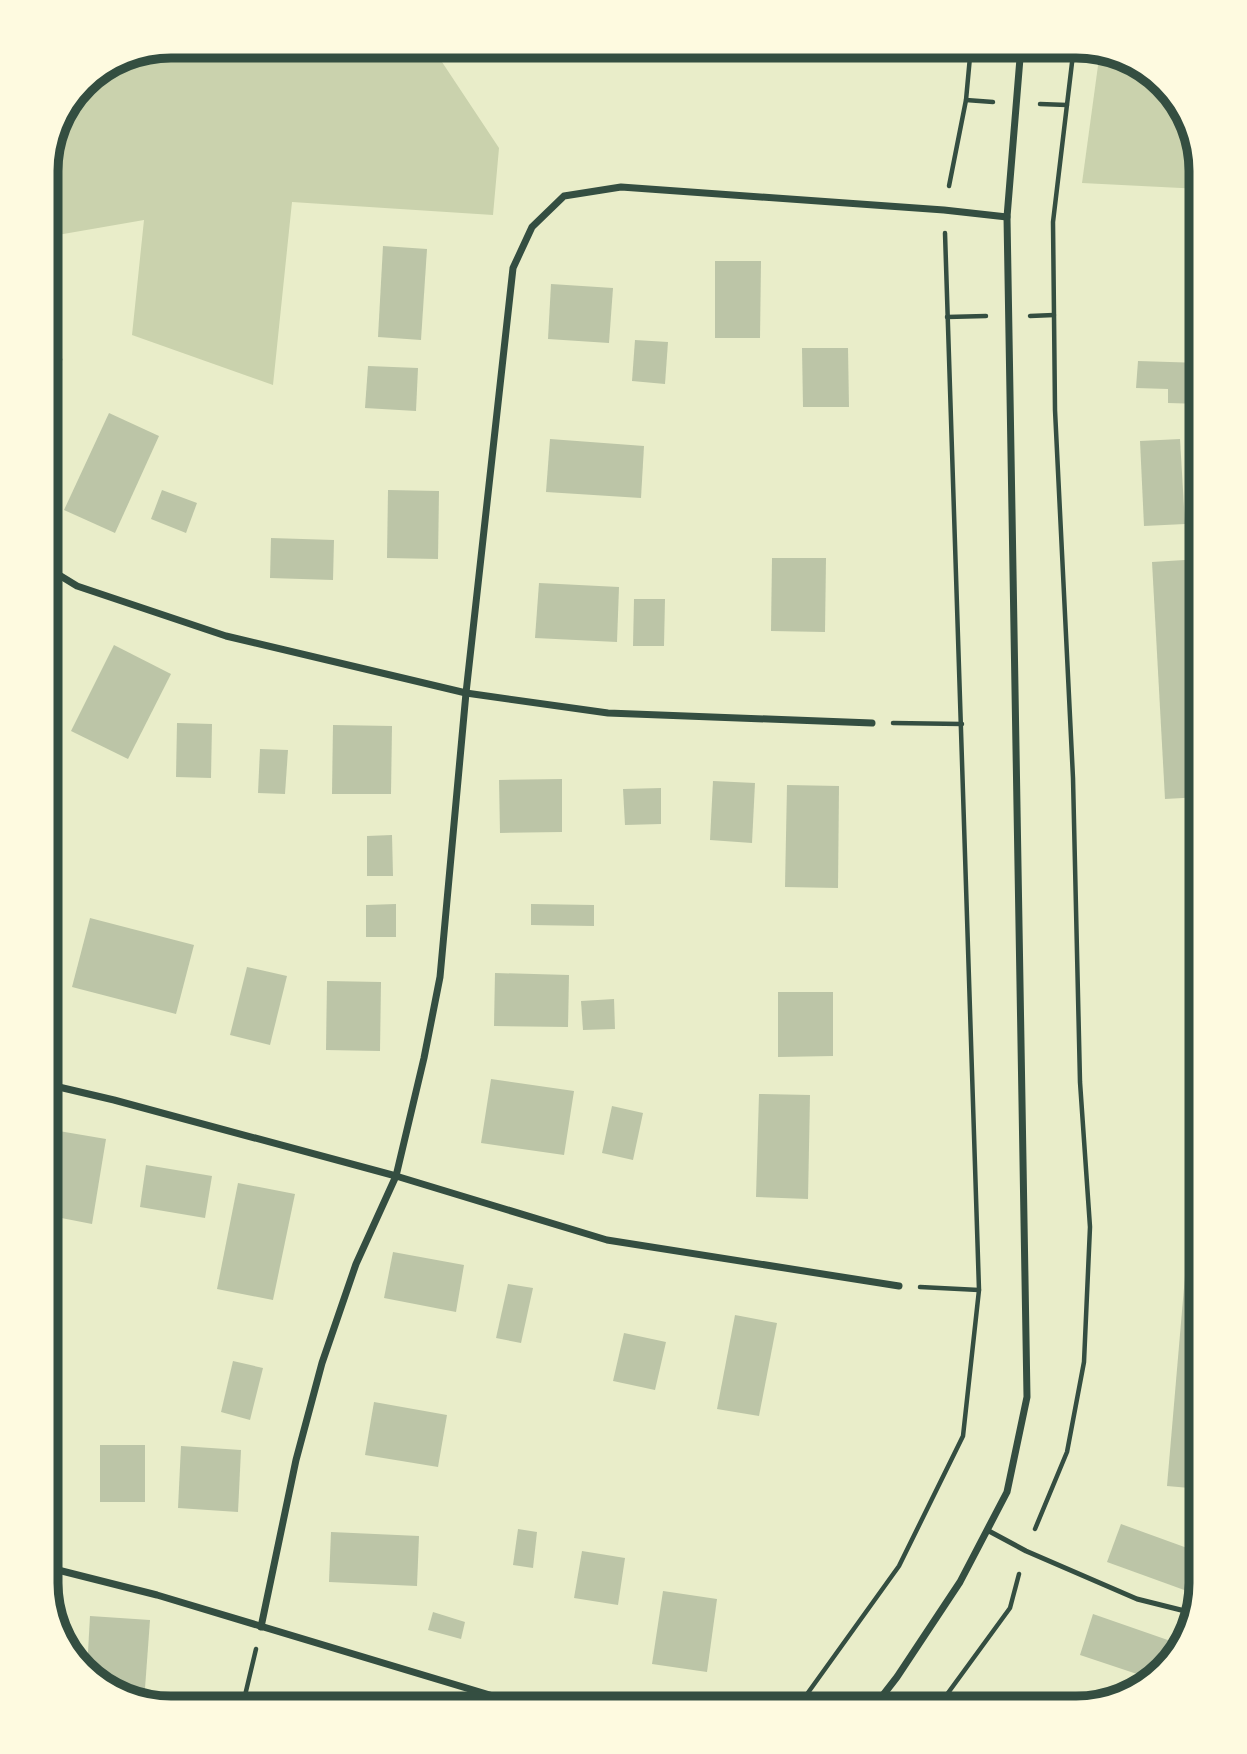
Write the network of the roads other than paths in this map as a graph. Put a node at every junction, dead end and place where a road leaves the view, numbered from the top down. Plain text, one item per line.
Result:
1 (1020, 58) edge
2 (1007, 217) junction
3 (58, 574) edge
4 (467, 693) junction
5 (872, 723) road end
6 (58, 1087) edge
7 (396, 1176) junction
8 (900, 1286) road end
9 (987, 1530) junction
10 (58, 1570) edge
11 (1185, 1611) edge
12 (261, 1627) junction
13 (493, 1696) edge
14 (883, 1696) edge

1 - 2 street
2 - 4 street
2 - 9 street
3 - 4 street
4 - 5 street
4 - 7 street
6 - 7 street
7 - 8 street
7 - 12 street
9 - 11 lane
9 - 14 street
10 - 12 street
12 - 13 street

